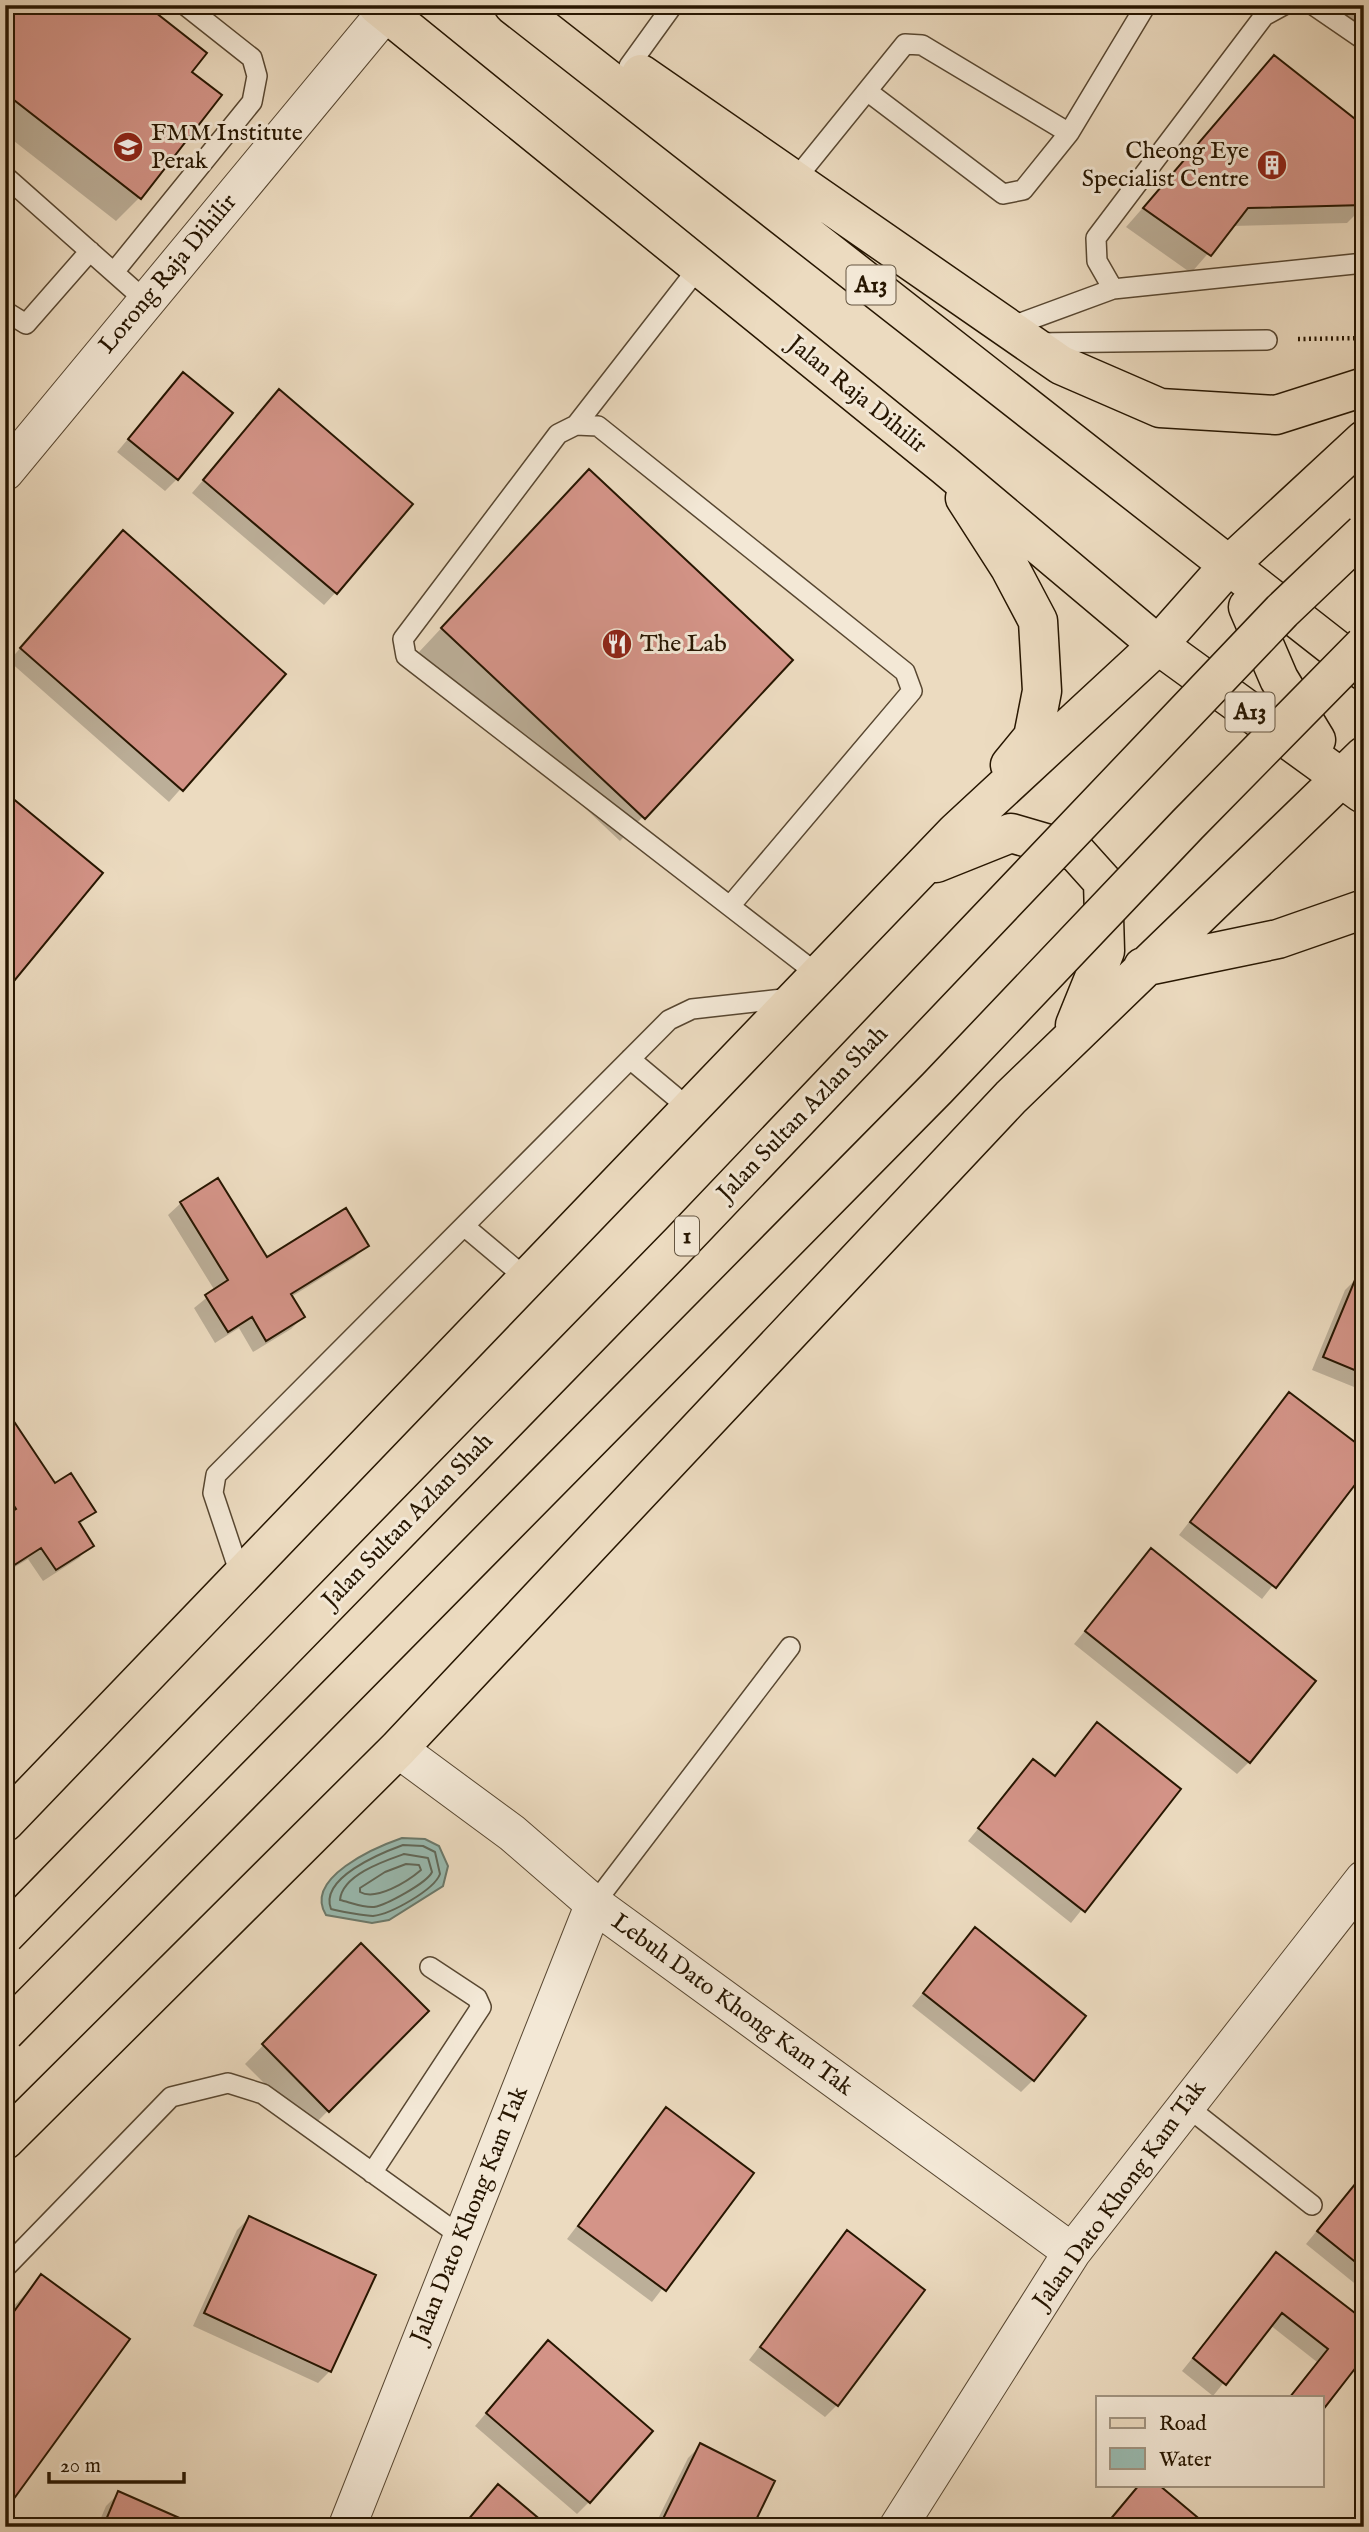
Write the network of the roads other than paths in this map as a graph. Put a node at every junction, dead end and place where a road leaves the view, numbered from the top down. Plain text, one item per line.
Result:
1 (185, 5) edge
2 (513, 5) edge
3 (541, 5) edge
4 (673, 5) edge
5 (1146, 5) edge
6 (1284, 5) edge
7 (1313, 5) edge
8 (382, 9) edge
9 (1364, 40) edge
10 (629, 66) junction
11 (867, 91) junction
12 (1069, 133) junction
13 (5, 176) edge
14 (794, 181) junction
15 (90, 251) junction
16 (1364, 262) edge
17 (699, 267) junction
18 (114, 272) junction
19 (1113, 289) junction
20 (146, 301) junction
21 (5, 311) edge
22 (1018, 335) junction
23 (1268, 340) road end
24 (1364, 387) edge
25 (576, 425) junction
26 (1364, 440) edge
27 (945, 466) junction
28 (5, 472) edge
29 (1364, 533) edge
30 (1229, 565) junction
31 (1158, 645) junction
32 (1364, 646) edge
33 (1364, 671) edge
34 (1279, 679) junction
35 (1364, 698) edge
36 (1356, 777) edge
37 (956, 832) junction
38 (921, 870) junction
39 (730, 906) junction
40 (1364, 909) edge
41 (1143, 967) junction
42 (809, 987) junction
43 (1068, 1042) junction
44 (631, 1059) junction
45 (691, 1110) junction
46 (464, 1226) junction
47 (527, 1279) junction
48 (241, 1577) junction
49 (790, 1647) dead end
50 (398, 1749) junction
51 (5, 1822) edge
52 (1364, 1879) edge
53 (594, 1904) junction
54 (5, 1935) edge
55 (430, 1967) dead end
56 (5, 2032) edge
57 (1185, 2105) junction
58 (5, 2140) edge
59 (372, 2173) junction
60 (1312, 2205) dead end
61 (462, 2237) junction
62 (1072, 2252) junction
63 (5, 2268) edge
64 (347, 2527) edge
65 (898, 2527) edge

1 - 18 lane
2 - 30 main road, A13
3 - 10 main road
4 - 10 lane
5 - 12 lane
6 - 19 lane
7 - 9 lane
8 - 17 main road, Jalan Raja Dihilir / A13
8 - 20 street, Lorong Raja Dihilir
10 - 14 main road
11 - 12 lane
11 - 12 lane
11 - 14 lane
13 - 15 lane
14 - 22 main road
15 - 18 lane
15 - 21 lane
16 - 19 lane
17 - 25 lane
17 - 27 main road, Jalan Raja Dihilir / A13
18 - 20 lane
19 - 22 lane
20 - 28 street, Lorong Raja Dihilir
22 - 23 lane
22 - 24 main road
25 - 39 lane
25 - 39 lane
26 - 30 main road
27 - 31 main road, Jalan Raja Dihilir / A13
27 - 37 main road
29 - 54 main road, Jalan Sultan Azlan Shah / 1, bridge
30 - 31 main road
30 - 33 main road, A13
30 - 34 main road
31 - 34 main road
31 - 36 main road, Jalan Raja Dihilir / A13
31 - 37 main road
32 - 56 main road, bridge
34 - 35 main road
34 - 36 main road
36 - 41 main road
37 - 38 main road
38 - 42 main road
38 - 43 main road
39 - 42 lane
40 - 41 main road
41 - 43 main road
42 - 44 lane
42 - 45 main road
43 - 50 main road
44 - 45 lane
44 - 46 lane
45 - 47 main road
46 - 47 lane
46 - 48 lane
47 - 48 main road
48 - 51 main road
49 - 53 lane
50 - 53 street, Lebuh Dato Khong Kam Tak
50 - 58 main road
52 - 57 street, Jalan Dato Khong Kam Tak
53 - 61 street, Jalan Dato Khong Kam Tak
53 - 62 street, Lebuh Dato Khong Kam Tak
55 - 59 lane
57 - 60 lane
57 - 62 street, Jalan Dato Khong Kam Tak
59 - 61 lane
59 - 63 lane
61 - 64 street, Jalan Dato Khong Kam Tak
62 - 65 street, Jalan Dato Khong Kam Tak

